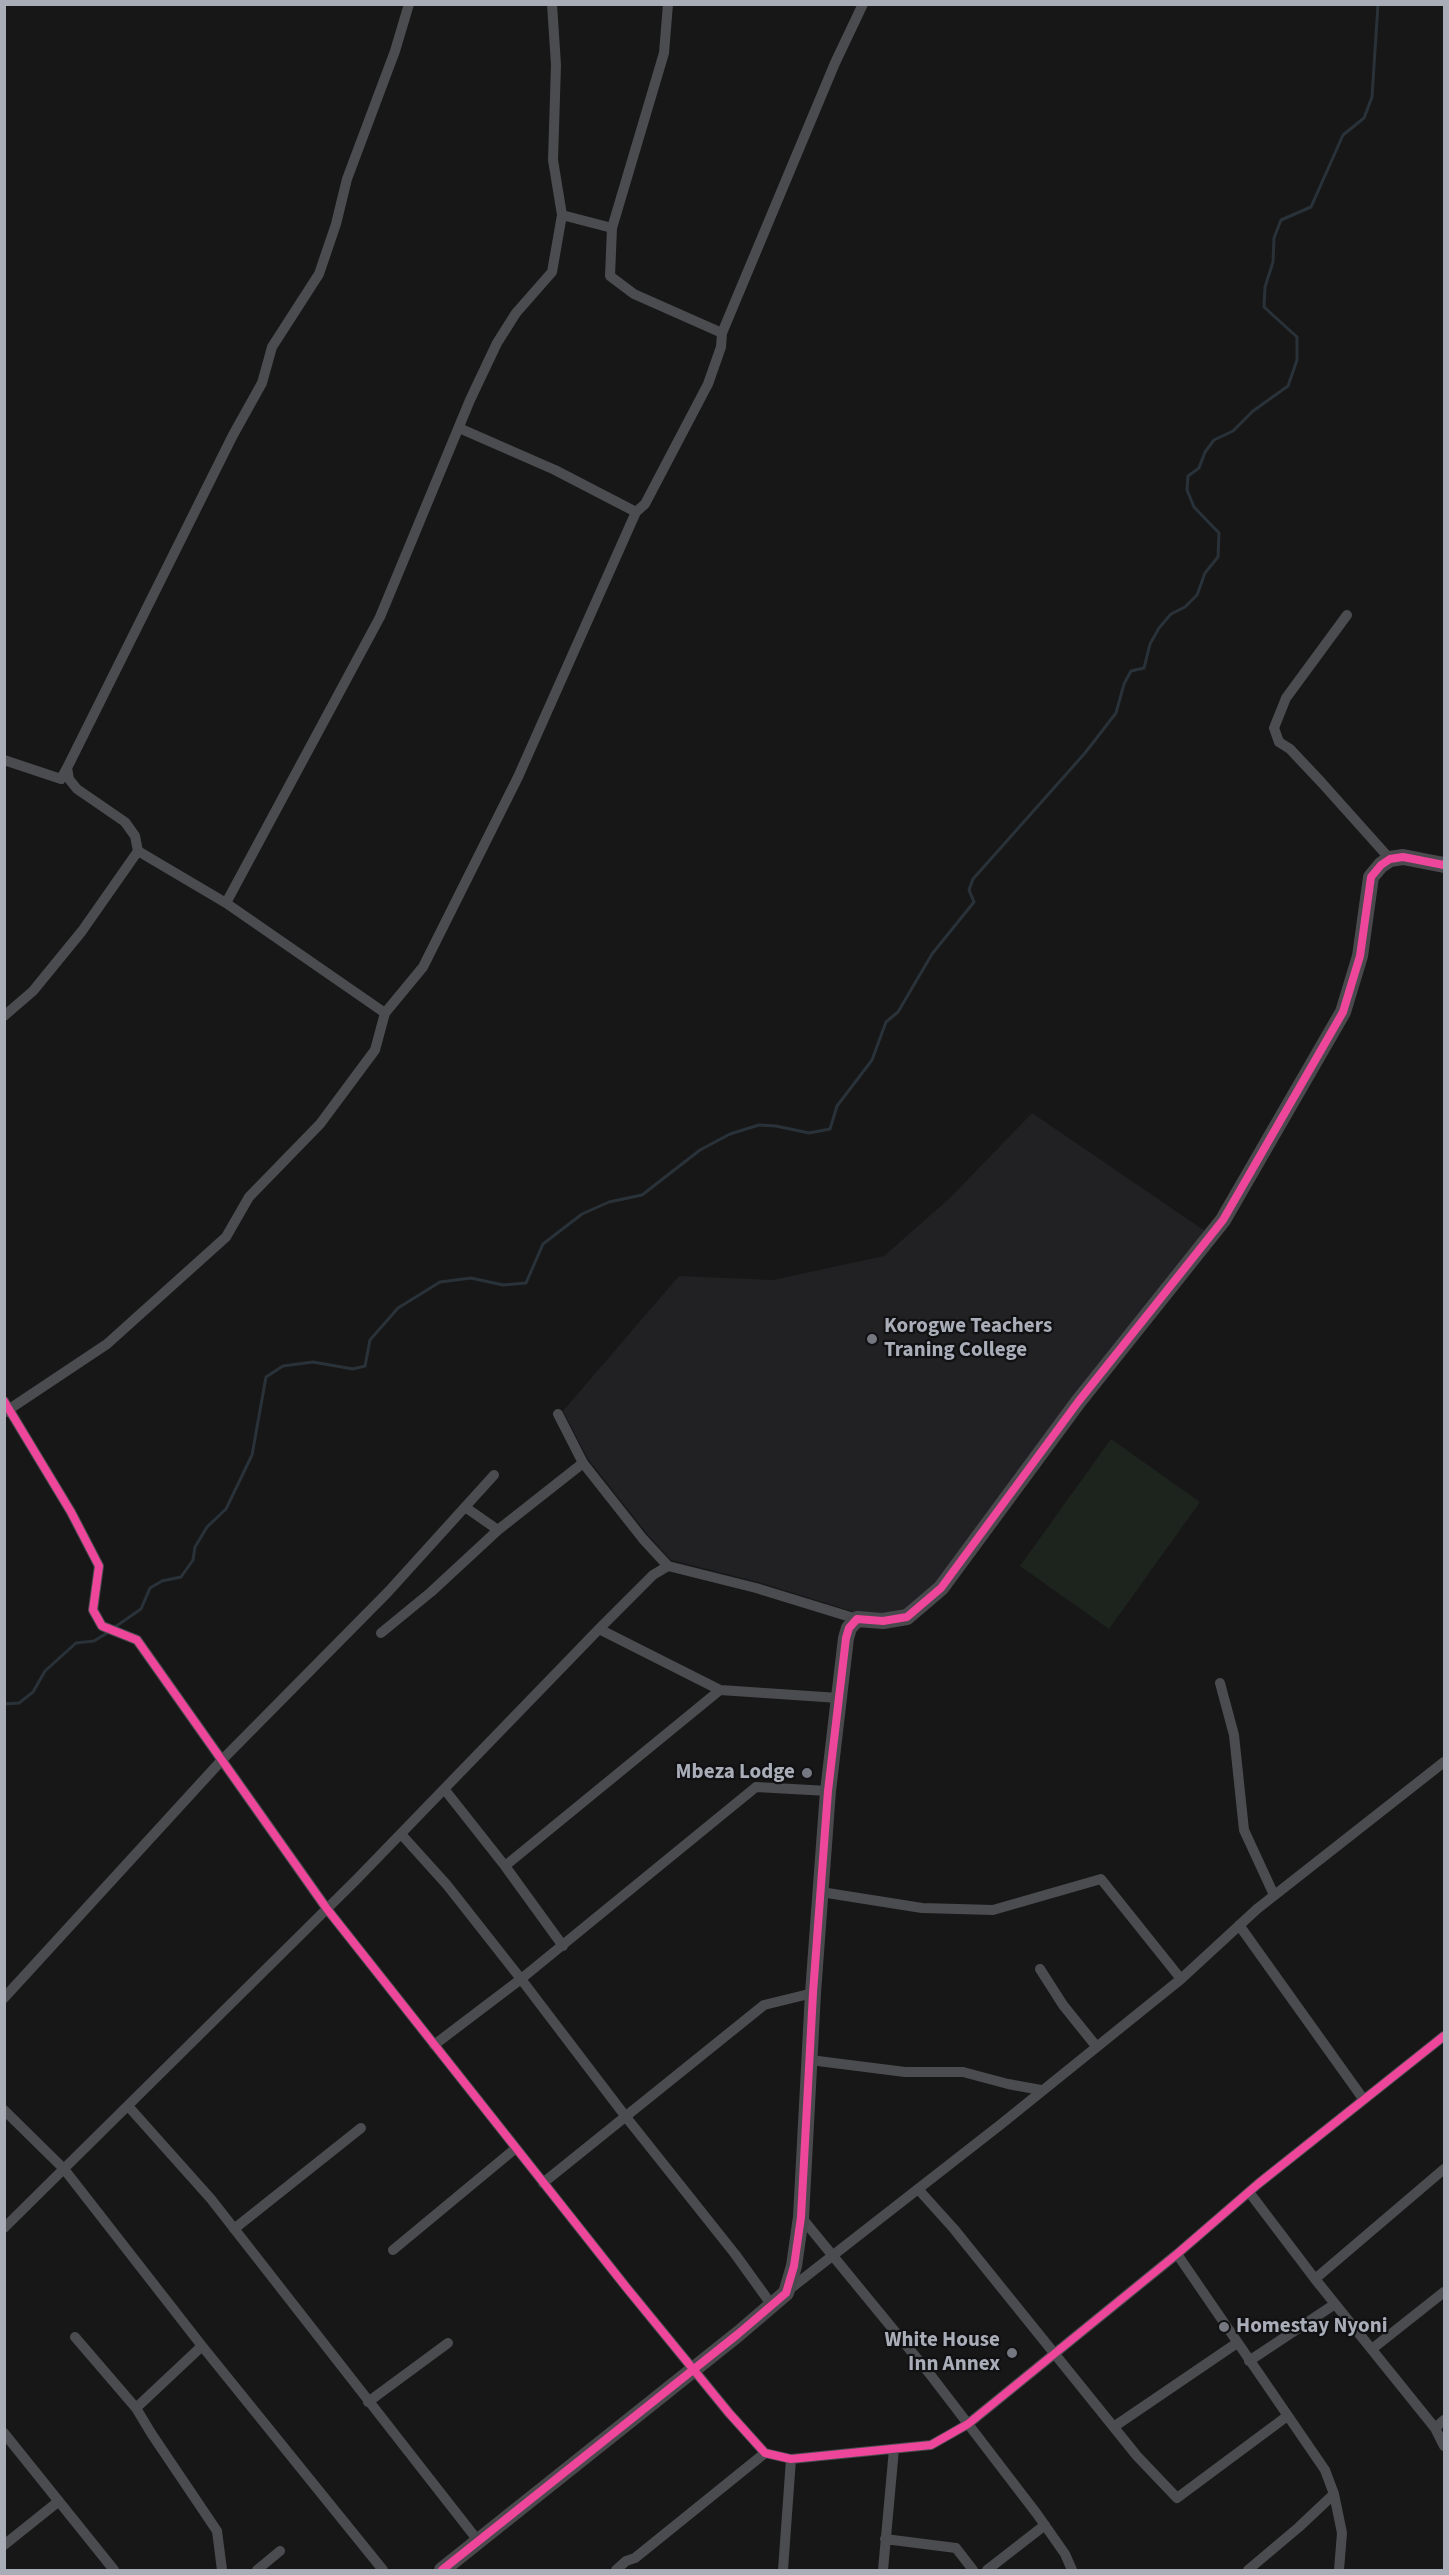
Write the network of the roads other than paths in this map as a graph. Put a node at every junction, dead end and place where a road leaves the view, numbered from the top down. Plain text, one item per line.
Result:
1 (409, 4) edge
2 (552, 4) edge
3 (668, 4) edge
4 (863, 4) edge
5 (562, 214) junction
6 (612, 228) junction
7 (722, 333) junction
8 (459, 428) junction
9 (636, 512) junction
10 (1347, 615) dead end
11 (4, 760) edge
12 (67, 768) junction
13 (138, 851) junction
14 (1390, 859) junction
15 (1444, 865) edge
16 (226, 903) junction
17 (385, 1013) junction
18 (4, 1016) edge
19 (6, 1407) edge
20 (558, 1414) dead end
21 (582, 1463) junction
22 (494, 1476) dead end
23 (465, 1507) junction
24 (498, 1530) junction
25 (668, 1566) junction
26 (857, 1619) junction
27 (599, 1629) junction
28 (381, 1633) dead end
29 (1220, 1683) dead end
30 (720, 1690) junction
31 (839, 1698) junction
32 (221, 1761) junction
33 (1442, 1767) edge
34 (445, 1790) junction
35 (828, 1791) junction
36 (401, 1834) junction
37 (505, 1866) junction
38 (821, 1892) junction
39 (1274, 1895) junction
40 (327, 1909) junction
41 (1239, 1925) junction
42 (563, 1946) junction
43 (1040, 1969) dead end
44 (521, 1979) junction
45 (1181, 1979) junction
46 (813, 1993) junction
47 (4, 1998) edge
48 (1444, 2036) edge
49 (434, 2045) junction
50 (1096, 2046) junction
51 (810, 2060) junction
52 (1041, 2090) junction
53 (1364, 2100) junction
54 (128, 2106) junction
55 (4, 2110) edge
56 (626, 2116) junction
57 (360, 2128) dead end
58 (516, 2148) junction
59 (64, 2169) junction
60 (1444, 2169) edge
61 (543, 2183) junction
62 (918, 2189) junction
63 (1249, 2192) junction
64 (801, 2217) junction
65 (4, 2228) edge
66 (234, 2229) junction
67 (393, 2250) dead end
68 (1177, 2254) junction
69 (833, 2255) junction
70 (1315, 2279) junction
71 (1444, 2292) edge
72 (786, 2293) junction
73 (771, 2304) junction
74 (1335, 2304) junction
75 (75, 2337) dead end
76 (448, 2343) dead end
77 (1237, 2343) junction
78 (202, 2346) junction
79 (1372, 2349) junction
80 (1054, 2353) junction
81 (1249, 2361) junction
82 (694, 2368) junction
83 (368, 2403) junction
84 (136, 2408) junction
85 (1286, 2417) junction
86 (1444, 2420) edge
87 (968, 2424) junction
88 (1115, 2426) junction
89 (1435, 2428) junction
90 (4, 2433) edge
91 (1444, 2446) edge
92 (894, 2449) junction
93 (765, 2453) junction
94 (791, 2459) junction
95 (1334, 2494) junction
96 (59, 2501) junction
97 (1045, 2525) junction
98 (885, 2539) junction
99 (479, 2542) junction
100 (4, 2545) edge
101 (280, 2551) dead end
102 (444, 2570) edge
103 (114, 2571) edge
104 (222, 2571) edge
105 (257, 2571) edge
106 (383, 2571) edge
107 (616, 2571) edge
108 (783, 2571) edge
109 (883, 2571) edge
110 (973, 2571) edge
111 (987, 2571) edge
112 (1072, 2571) edge
113 (1248, 2571) edge
114 (1339, 2571) edge

1 - 12 street
2 - 5 street
3 - 6 street
4 - 7 street
5 - 6 street
5 - 8 street
6 - 7 street
7 - 9 street
8 - 9 street
8 - 16 street
9 - 17 street
10 - 14 street
11 - 12 street
12 - 13 street
13 - 16 street
13 - 18 street
14 - 15 street
14 - 26 street
16 - 17 street
17 - 19 street
19 - 32 street
20 - 21 street
21 - 24 street
21 - 25 street
22 - 23 street
23 - 24 street
23 - 32 street
24 - 28 street
25 - 26 street
25 - 27 street
26 - 31 street
27 - 30 street
27 - 34 street
29 - 39 street
30 - 31 street
30 - 37 street
31 - 35 street
32 - 40 street
32 - 47 street
33 - 39 street
34 - 36 street
34 - 37 street
35 - 38 street
35 - 42 street
36 - 40 street
36 - 44 street
37 - 42 street
38 - 45 street
38 - 46 street
39 - 41 street
40 - 49 street
40 - 54 street
41 - 45 street
41 - 53 street
42 - 44 street
43 - 50 street
44 - 49 street
44 - 56 street
45 - 50 street
46 - 51 street
46 - 56 street
48 - 53 street
49 - 58 street
50 - 52 street
51 - 52 street
51 - 64 street
52 - 62 street
53 - 63 street
54 - 59 street
54 - 66 street
55 - 59 street
56 - 61 street
56 - 73 street
57 - 66 street
58 - 61 street
58 - 67 street
59 - 65 street
59 - 78 street
60 - 70 street
61 - 82 street
62 - 69 street
62 - 80 street
63 - 68 street
63 - 70 street
64 - 69 street
64 - 72 street
66 - 83 street
68 - 77 street
68 - 80 street
69 - 72 street
69 - 87 street
70 - 74 street
71 - 79 street
72 - 73 street
73 - 82 street
74 - 79 street
74 - 81 street
75 - 84 street
76 - 83 street
77 - 81 street
77 - 88 street
78 - 84 street
78 - 106 street
79 - 89 street
80 - 87 street
80 - 88 street
81 - 85 street
82 - 93 street
82 - 99 street
83 - 99 street
84 - 104 street
85 - 88 street
85 - 95 street
86 - 89 street
87 - 92 street
87 - 97 street
89 - 91 street
90 - 96 street
92 - 94 street
92 - 98 street
93 - 94 street
93 - 107 street
94 - 108 street
95 - 113 street
95 - 114 street
96 - 100 street
96 - 103 street
97 - 111 street
97 - 112 street
98 - 109 street
98 - 110 street
99 - 102 street
101 - 105 street

